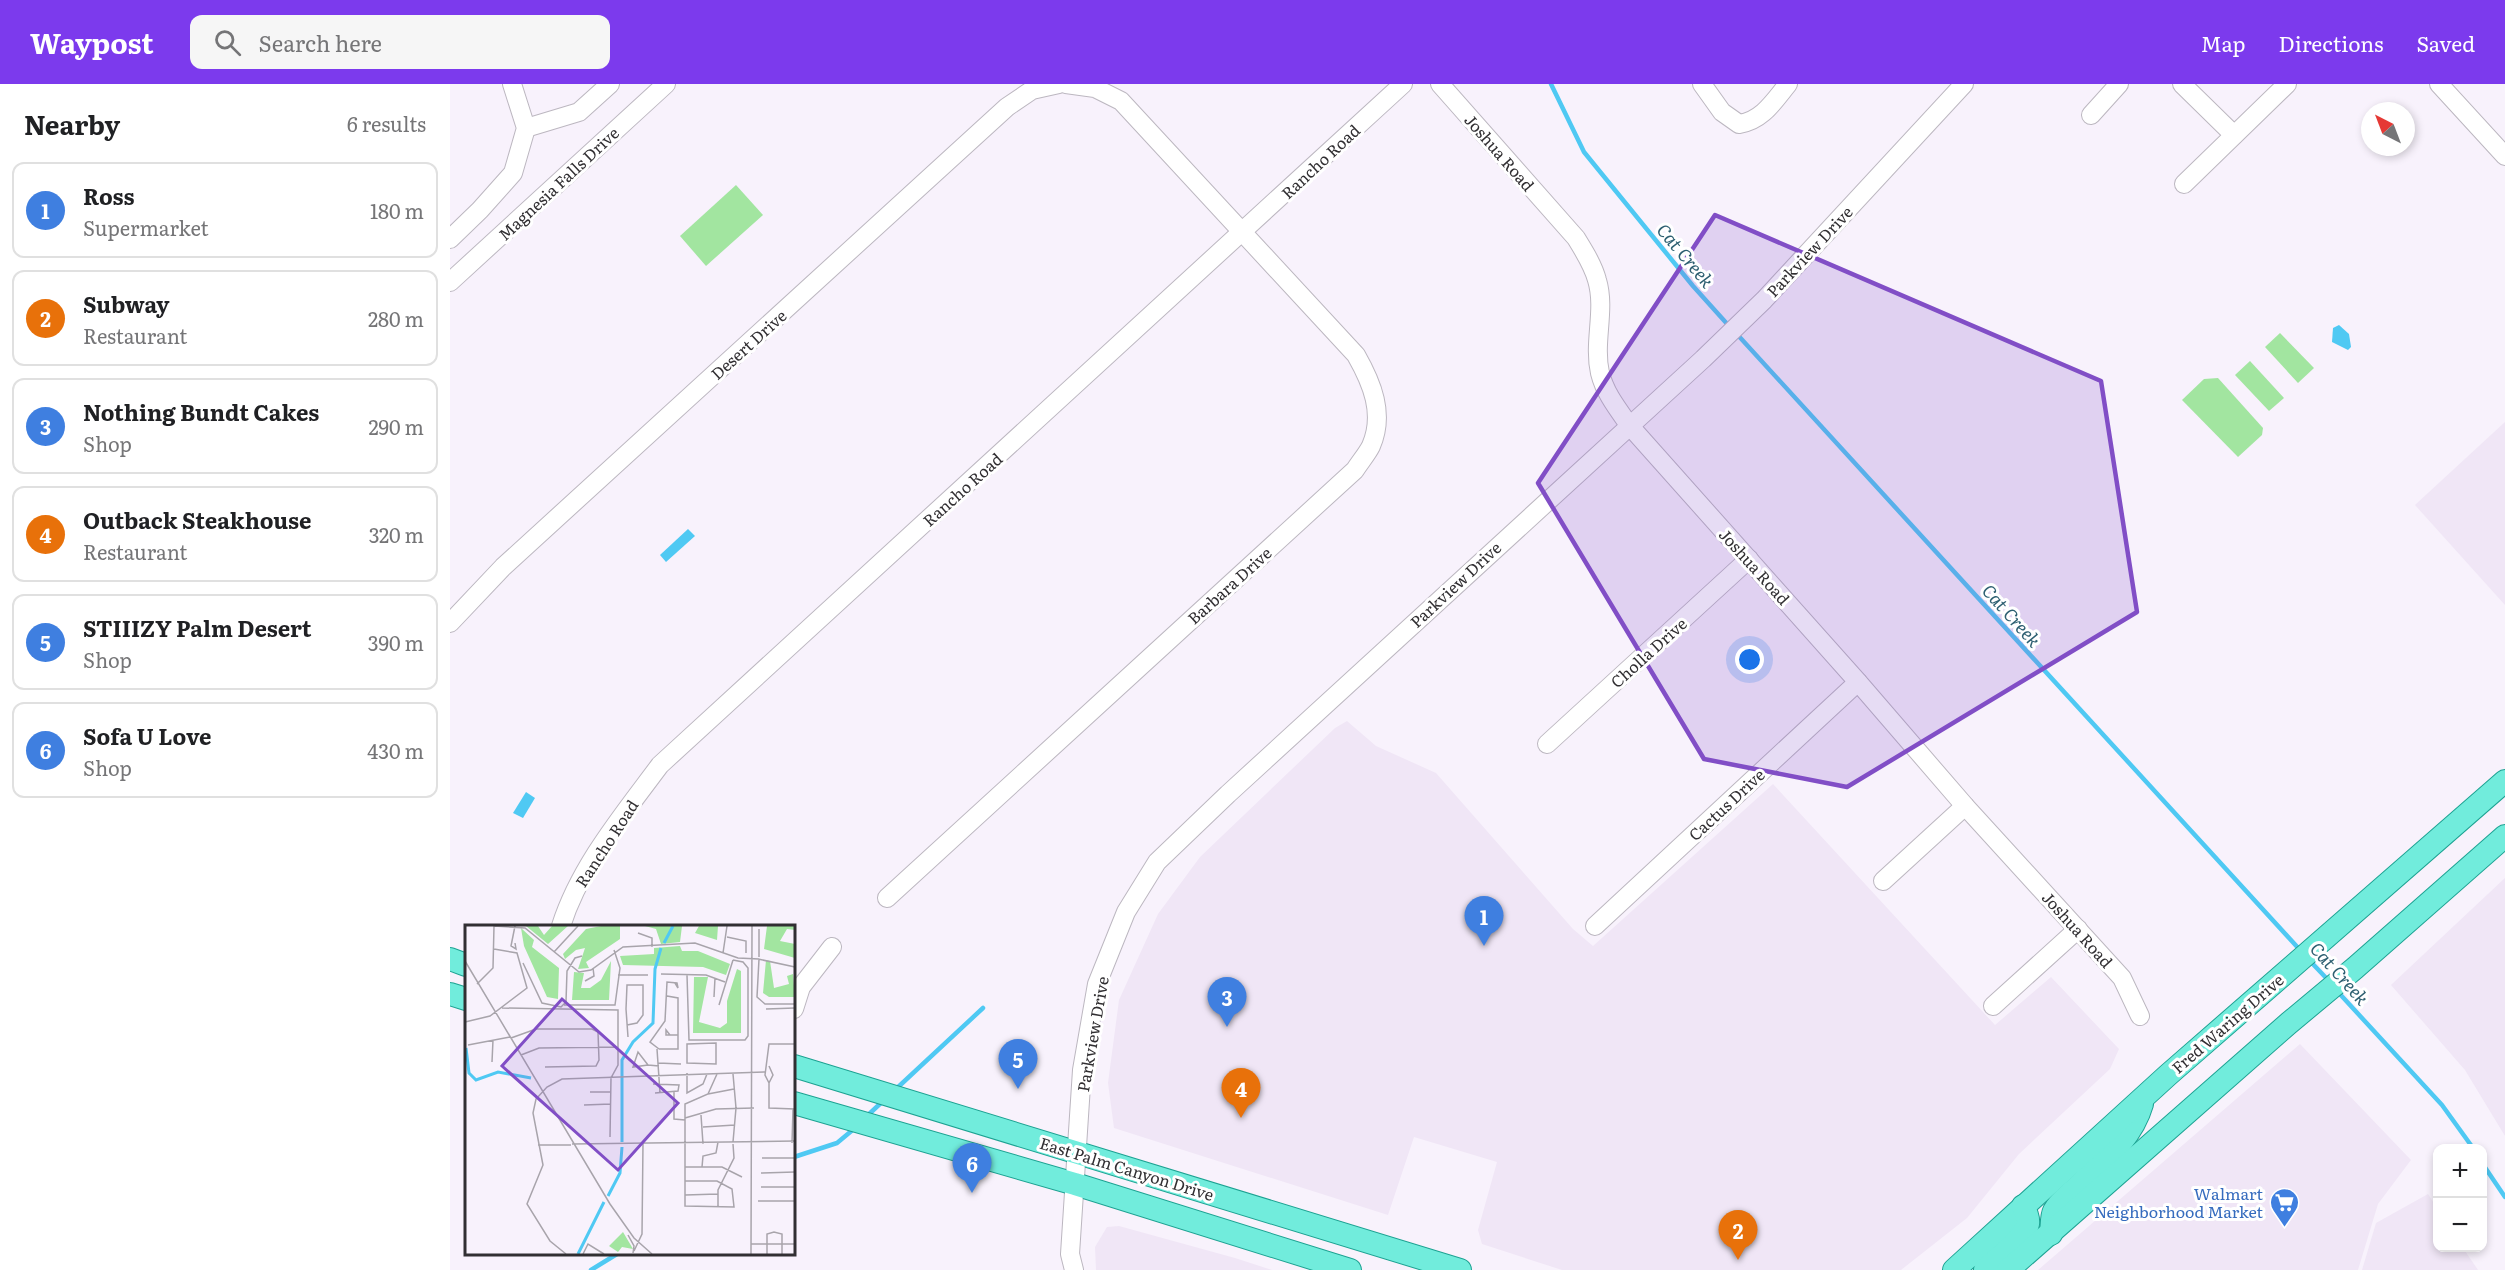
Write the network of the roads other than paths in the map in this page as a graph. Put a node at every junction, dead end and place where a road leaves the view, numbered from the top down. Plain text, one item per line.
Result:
1 (512, 84) edge
2 (610, 84) edge
3 (666, 84) edge
4 (1059, 84) edge
5 (1066, 84) edge
6 (1403, 84) edge
7 (1440, 84) edge
8 (1702, 84) edge
9 (1788, 84) edge
10 (1964, 84) edge
11 (2119, 84) edge
12 (2182, 84) edge
13 (2287, 84) edge
14 (2439, 84) edge
15 (2091, 115) dead end
16 (526, 128) junction
17 (2234, 135) junction
18 (2505, 156) edge
19 (2184, 184) dead end
20 (1242, 233) junction
21 (450, 239) edge
22 (450, 282) edge
23 (1629, 425) junction
24 (1749, 559) junction
25 (450, 623) edge
26 (1858, 682) junction
27 (1547, 744) dead end
28 (2505, 781) edge
29 (1965, 806) junction
30 (2505, 836) edge
31 (1883, 881) dead end
32 (887, 898) dead end
33 (562, 925) edge
34 (1595, 926) dead end
35 (2078, 929) junction
36 (832, 946) dead end
37 (450, 959) edge
38 (465, 965) edge
39 (450, 994) edge
40 (465, 999) edge
41 (795, 1006) edge
42 (1993, 1006) dead end
43 (2140, 1016) dead end
44 (796, 1067) edge
45 (2144, 1096) junction
46 (795, 1102) edge
47 (1076, 1152) junction
48 (1076, 1184) junction
49 (2023, 1206) junction
50 (2051, 1234) junction
51 (1074, 1270) edge
52 (1350, 1270) edge
53 (1460, 1270) edge
54 (1954, 1270) edge
55 (1985, 1270) edge
56 (2008, 1270) edge

1 - 16 street
2 - 16 street
3 - 22 street, Magnesia Falls Drive
4 - 25 street, Desert Drive
5 - 20 street
6 - 20 street, Rancho Road
7 - 23 street, Joshua Road
8 - 9 street
10 - 23 street, Parkview Drive
11 - 15 street
12 - 17 street
13 - 17 street
14 - 18 street
16 - 21 street
17 - 19 street
20 - 32 street, Barbara Drive
20 - 33 street, Rancho Road
23 - 24 street, Joshua Road
23 - 47 street, Parkview Drive
24 - 26 street, Joshua Road
24 - 27 street, Cholla Drive
26 - 29 street, Joshua Road
26 - 34 street, Cactus Drive
28 - 45 main road, Fred Waring Drive
29 - 31 street
29 - 35 street, Joshua Road
30 - 50 main road
35 - 42 street
35 - 43 street, Joshua Road
36 - 41 street
37 - 38 main road
39 - 40 main road
44 - 47 main road, East Palm Canyon Drive
45 - 49 main road, Fred Waring Drive
45 - 50 main road
46 - 48 main road, East Palm Canyon Drive
47 - 48 street, Parkview Drive
47 - 53 main road, East Palm Canyon Drive
48 - 51 street, Parkview Drive
48 - 52 main road, East Palm Canyon Drive
49 - 54 main road, Fred Waring Drive
49 - 55 main road
50 - 56 main road

